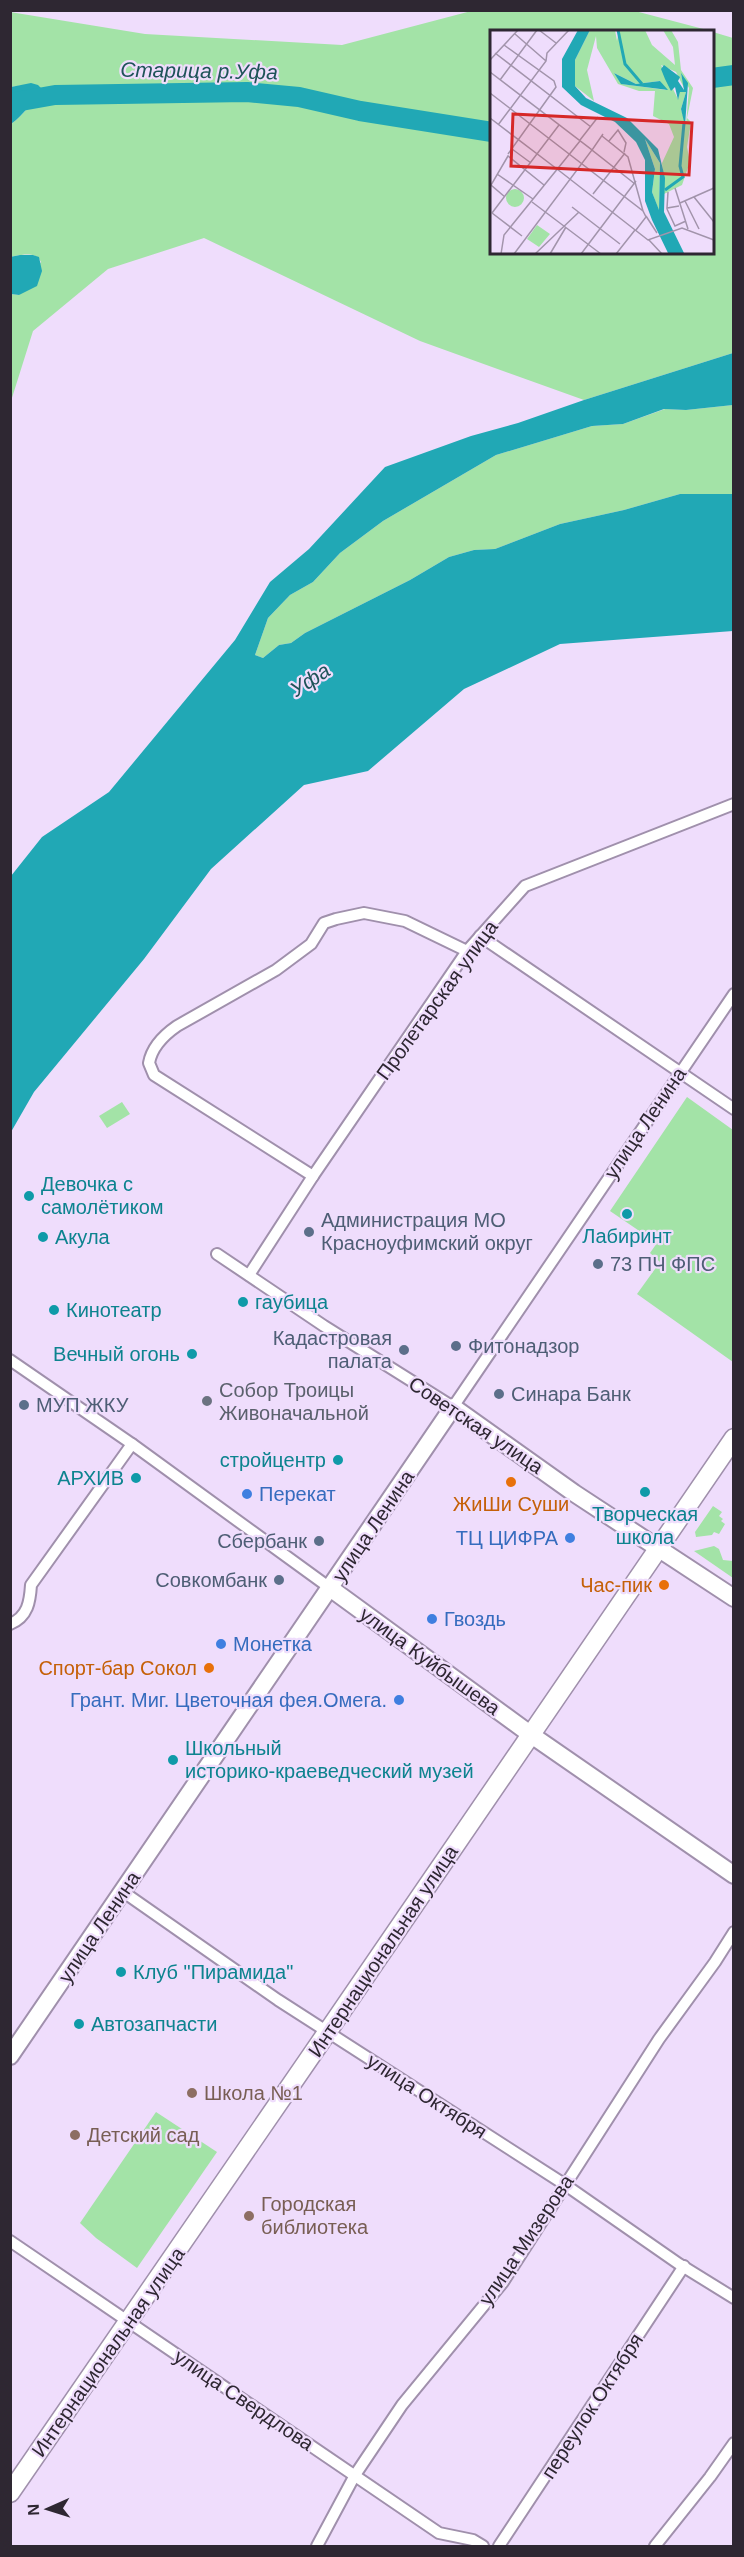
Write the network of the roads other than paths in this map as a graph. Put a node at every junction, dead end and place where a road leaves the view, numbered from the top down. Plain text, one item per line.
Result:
1 (734, 804) edge
2 (480, 936) junction
3 (467, 951) junction
4 (734, 994) edge
5 (679, 1071) junction
6 (734, 1109) edge
7 (313, 1176) junction
8 (217, 1254) dead end
9 (249, 1275) junction
10 (10, 1360) edge
11 (453, 1407) junction
12 (734, 1438) edge
13 (132, 1444) junction
14 (658, 1547) junction
15 (330, 1588) junction
16 (734, 1598) edge
17 (10, 1624) edge
18 (530, 1734) junction
19 (734, 1875) edge
20 (122, 1891) junction
21 (734, 1932) edge
22 (328, 2031) junction
23 (10, 2056) edge
24 (564, 2184) junction
25 (10, 2241) edge
26 (684, 2266) junction
27 (734, 2298) edge
28 (130, 2321) junction
29 (734, 2443) edge
30 (355, 2475) junction
31 (10, 2493) edge
32 (317, 2547) edge
33 (483, 2547) edge
34 (500, 2547) edge
35 (655, 2547) edge

1 - 2 street, Пролетарская улица
2 - 3 street, Пролетарская улица
2 - 5 street
3 - 7 street, Пролетарская улица
3 - 7 street
4 - 5 street, улица Ленина
5 - 6 street
5 - 11 street, улица Ленина
7 - 9 street, Пролетарская улица
8 - 9 street, Советская улица
9 - 11 street, Советская улица
10 - 13 street, улица Куйбышева
11 - 14 main road, Советская улица
11 - 15 main road, улица Ленина
12 - 14 main road, Интернациональная улица
13 - 15 street, улица Куйбышева
13 - 17 street
14 - 16 main road, Советская улица
14 - 18 main road, Интернациональная улица
15 - 18 main road, улица Куйбышева
15 - 20 main road, улица Ленина
18 - 19 main road, улица Куйбышева
18 - 22 main road, Интернациональная улица
20 - 22 street, улица Октября
20 - 23 main road, улица Ленина
21 - 24 street, улица Мизерова
22 - 24 street, улица Октября
22 - 28 main road, Интернациональная улица
24 - 26 street, улица Октября
24 - 30 street, улица Мизерова
25 - 28 street, улица Свердлова
26 - 27 street, улица Октября
26 - 34 street, переулок Октября
28 - 30 street, улица Свердлова
28 - 31 main road, Интернациональная улица
29 - 35 street
30 - 32 street, улица Мизерова
30 - 33 street, улица Свердлова

